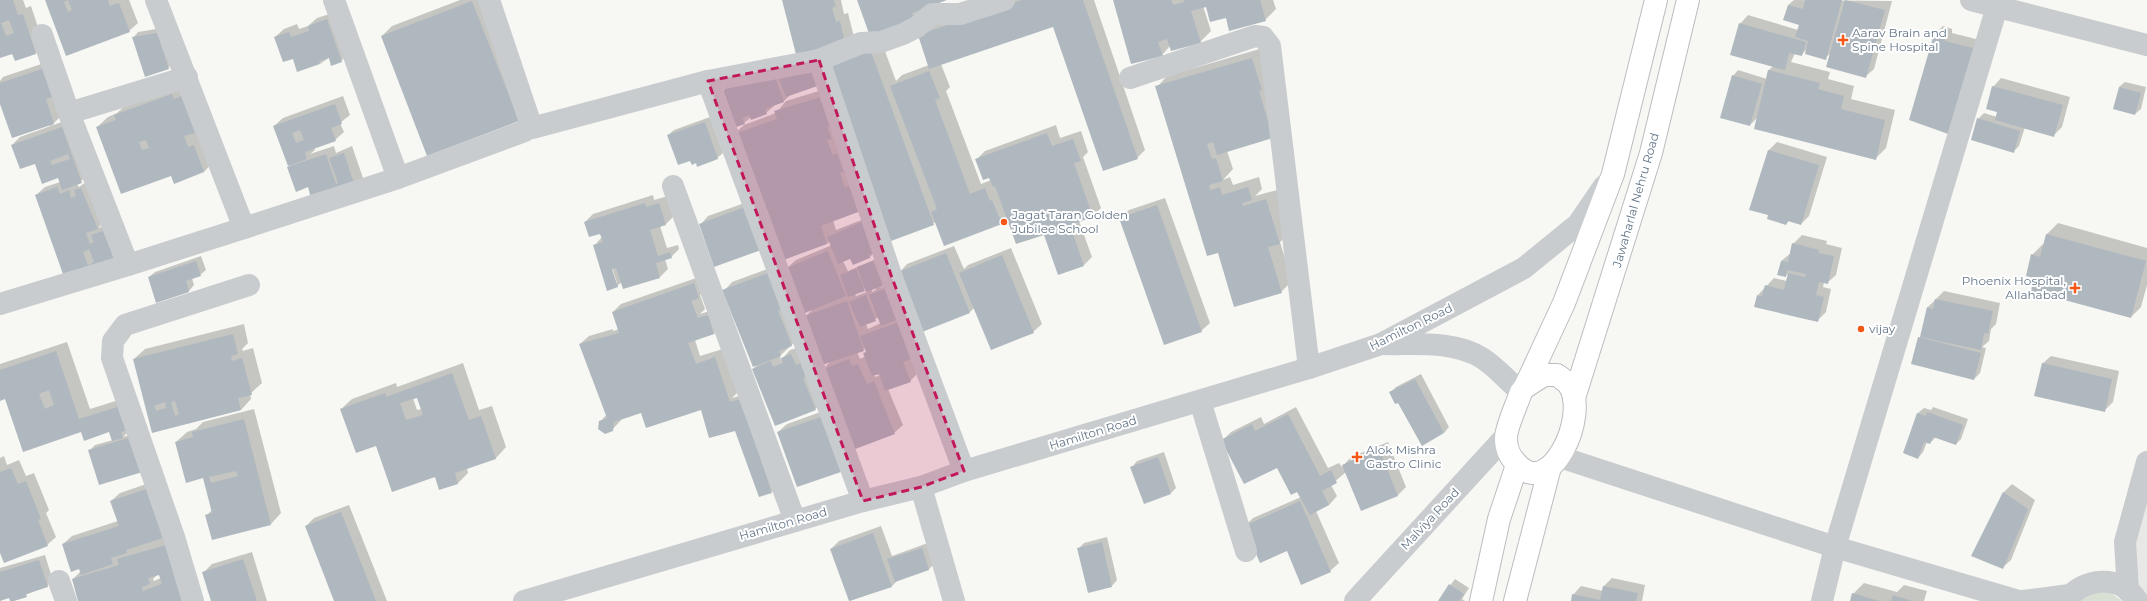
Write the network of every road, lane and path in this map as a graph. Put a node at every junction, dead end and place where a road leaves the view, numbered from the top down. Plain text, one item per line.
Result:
1 (156, 0) edge
2 (334, 0) edge
3 (489, 0) edge
4 (1004, 0) edge
5 (1656, 0) edge
6 (1688, 0) edge
7 (1972, 0) edge
8 (1998, 3) edge
9 (958, 7) edge
10 (42, 36) dead end
11 (2147, 46) edge
12 (819, 60) junction
13 (187, 77) junction
14 (1130, 78) dead end
15 (708, 81) junction
16 (70, 113) junction
17 (525, 131) dead end
18 (1613, 174) junction
19 (398, 178) junction
20 (673, 186) dead end
21 (244, 228) junction
22 (128, 265) junction
23 (249, 285) dead end
24 (0, 304) edge
25 (1381, 344) junction
26 (1309, 368) junction
27 (1523, 389) junction
28 (1574, 398) junction
29 (1200, 401) junction
30 (1506, 437) junction
31 (1555, 462) junction
32 (2147, 462) edge
33 (1517, 464) junction
34 (964, 471) junction
35 (921, 487) junction
36 (863, 501) junction
37 (795, 521) junction
38 (2125, 542) junction
39 (1835, 547) junction
40 (1246, 551) dead end
41 (2099, 582) junction
42 (2133, 596) edge
43 (2068, 598) edge
44 (193, 601) edge
45 (524, 601) edge
46 (954, 601) edge
47 (1355, 601) edge
48 (1481, 601) edge
49 (1515, 601) edge
50 (1822, 601) edge
51 (2018, 601) edge
52 (2023, 601) edge

1 - 13 street
2 - 19 street
3 - 15 street
4 - 9 street
5 - 18 highway
6 - 28 highway, Jawaharlal Nehru Road
7 - 8 street
8 - 11 street
8 - 39 street
9 - 12 street
10 - 16 street
12 - 15 street
12 - 34 street
13 - 16 street
13 - 21 street
14 - 26 street
15 - 36 street
16 - 22 street
17 - 19 street
18 - 25 street, Hamilton Road
18 - 27 highway
19 - 21 street
20 - 37 street
21 - 22 street
22 - 24 street
23 - 44 street
25 - 26 street, Hamilton Road
25 - 27 street
26 - 29 street, Hamilton Road
27 - 28 highway
27 - 30 highway
28 - 31 highway, Jawaharlal Nehru Road
29 - 34 street, Hamilton Road
29 - 40 street
30 - 33 highway
30 - 47 street, Malviya Road
31 - 33 highway
31 - 39 street
31 - 49 highway, Jawaharlal Nehru Road
32 - 38 street
33 - 48 highway
34 - 35 street, Hamilton Road
35 - 36 street, Hamilton Road
35 - 46 street
36 - 37 street, Hamilton Road
37 - 45 street, Hamilton Road
38 - 41 street
38 - 42 street
39 - 50 street
39 - 51 street
41 - 42 street
41 - 43 street
43 - 52 street

